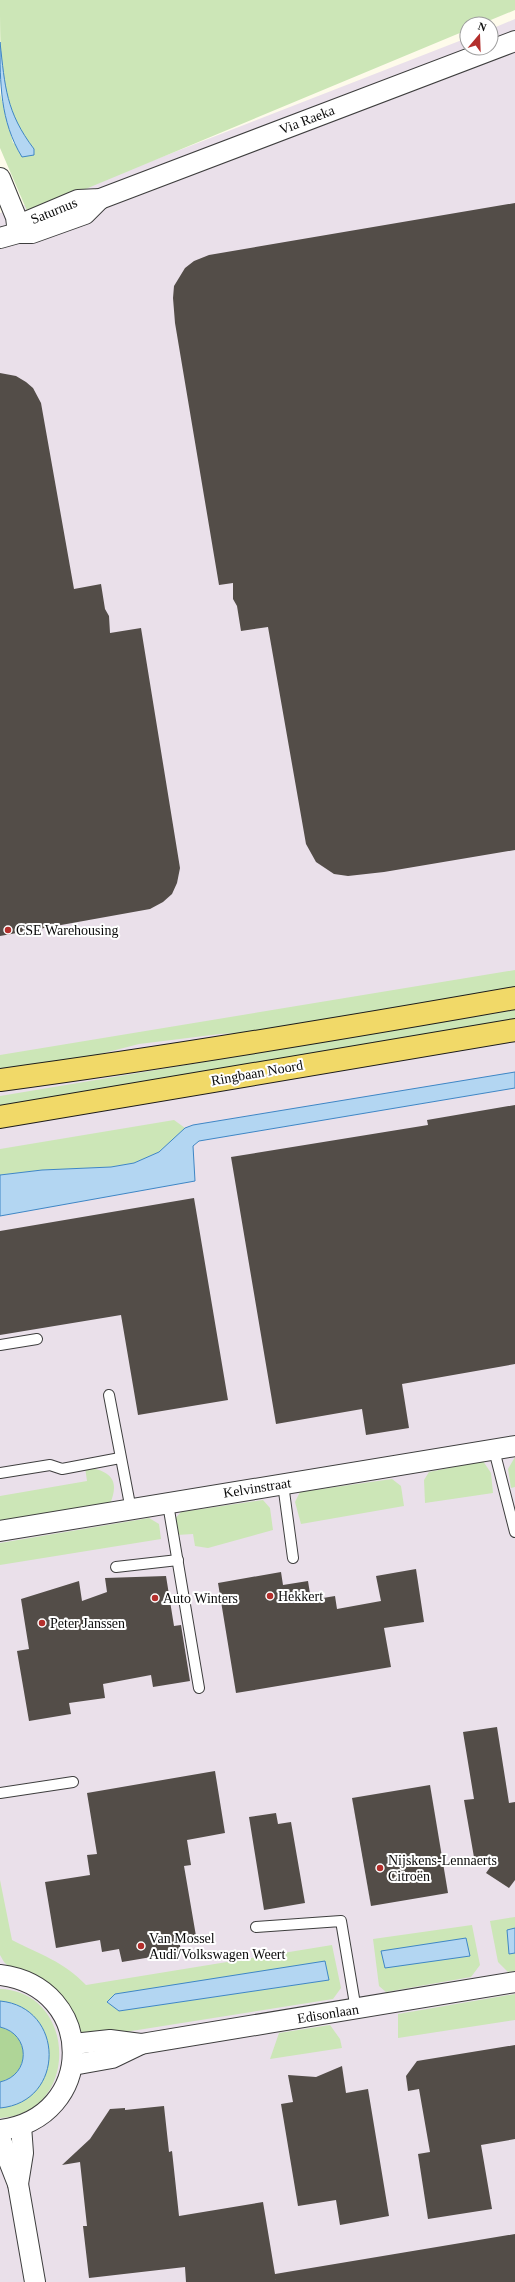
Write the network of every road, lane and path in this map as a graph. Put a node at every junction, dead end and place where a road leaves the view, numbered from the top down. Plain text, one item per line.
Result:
1 (515, 41) edge
2 (0, 178) edge
3 (100, 200) joint
4 (9, 235) edge
5 (515, 998) edge
6 (515, 1030) edge
7 (0, 1080) edge
8 (0, 1117) edge
9 (37, 1339) dead end
10 (0, 1345) edge
11 (109, 1395) dead end
12 (515, 1446) edge
13 (494, 1450) junction
14 (120, 1458) junction
15 (0, 1473) edge
16 (283, 1484) junction
17 (168, 1504) junction
18 (131, 1510) junction
19 (0, 1531) edge
20 (515, 1532) edge
21 (293, 1558) dead end
22 (178, 1560) junction
23 (116, 1567) dead end
24 (199, 1688) dead end
25 (73, 1782) dead end
26 (0, 1793) edge
27 (256, 1927) dead end
28 (0, 1975) edge
29 (515, 1982) edge
30 (356, 2010) junction
31 (73, 2044) junction
32 (141, 2044) junction
33 (73, 2065) junction
34 (21, 2126) junction
35 (0, 2130) edge
36 (0, 2138) edge
37 (18, 2184) junction
38 (35, 2282) edge

1 - 3 street, Via Raeka
2 - 4 street
3 - 4 street, Saturnus
5 - 7 main road
6 - 8 main road, Ringbaan Noord
9 - 10 lane
11 - 14 lane
12 - 13 street, Kelvinstraat
13 - 16 street, Kelvinstraat
13 - 20 lane
14 - 15 lane
14 - 18 lane
16 - 17 street, Kelvinstraat
16 - 21 lane
17 - 18 street, Kelvinstraat
17 - 22 lane
18 - 19 street, Kelvinstraat
22 - 23 lane
22 - 24 lane
25 - 26 lane
27 - 30 lane
28 - 31 street
29 - 30 street, Edisonlaan
30 - 32 street, Edisonlaan
31 - 32 street, Edisonlaan
31 - 33 street
32 - 33 street, Edisonlaan
33 - 34 street
34 - 35 street
34 - 37 street
36 - 37 street
37 - 38 street

